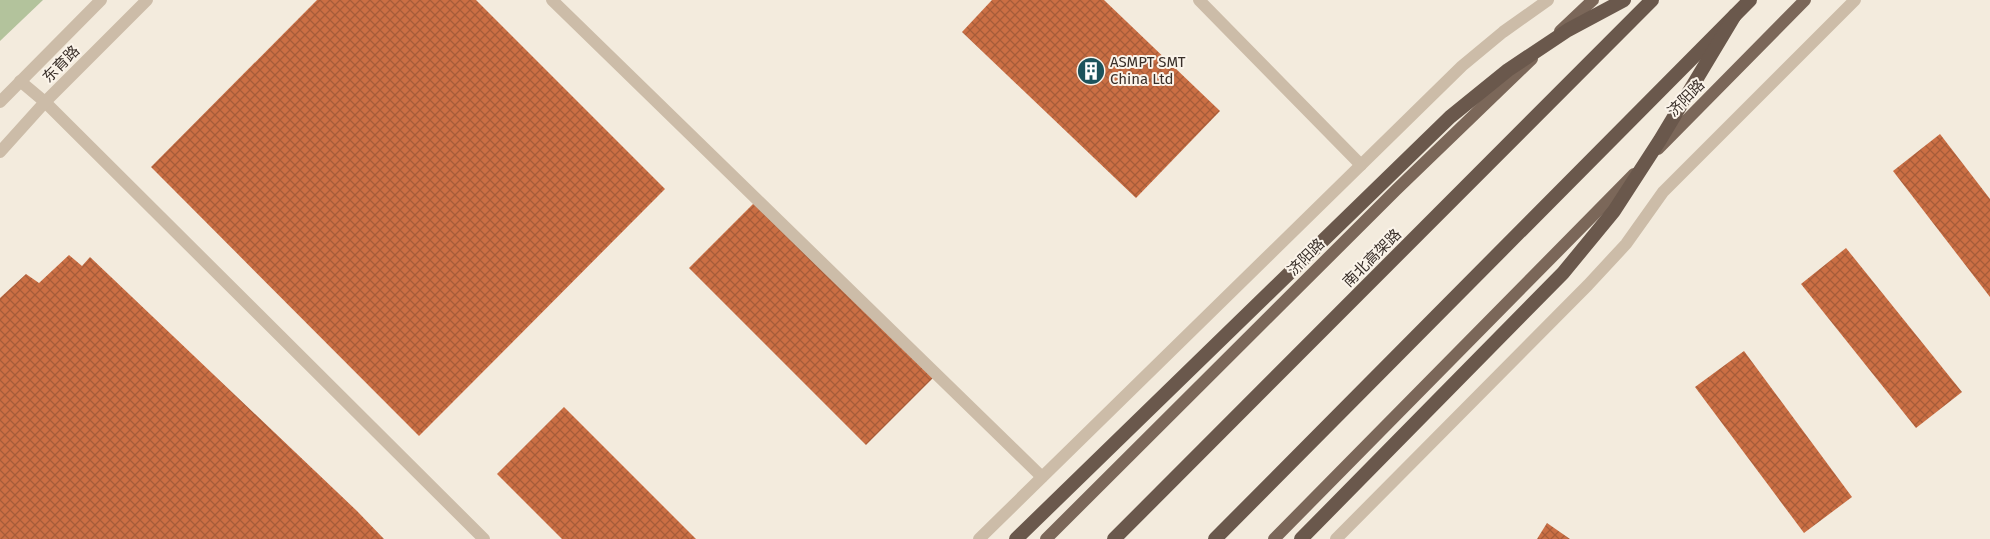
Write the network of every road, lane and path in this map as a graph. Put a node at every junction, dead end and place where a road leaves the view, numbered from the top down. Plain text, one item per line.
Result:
1 (101, 0) edge
2 (146, 0) edge
3 (552, 0) edge
4 (1199, 0) edge
5 (1548, 0) edge
6 (1593, 0) edge
7 (1624, 0) edge
8 (1652, 0) edge
9 (1750, 0) edge
10 (1805, 0) edge
11 (1855, 0) edge
12 (1735, 15) junction
13 (20, 82) junction
14 (0, 102) edge
15 (45, 102) junction
16 (0, 152) edge
17 (1362, 165) junction
18 (1042, 477) junction
19 (484, 539) edge
20 (979, 539) edge
21 (1016, 539) edge
22 (1046, 539) edge
23 (1114, 539) edge
24 (1215, 539) edge
25 (1274, 539) edge
26 (1301, 539) edge
27 (1336, 539) edge

1 - 13 street, 东育路
2 - 15 street, 东育路
3 - 18 street
4 - 17 street
5 - 17 street
6 - 22 main road, 济阳路
7 - 21 highway, bridge
8 - 23 highway, 南北高架路
9 - 12 highway
10 - 25 main road, 济阳路
11 - 27 street
12 - 24 highway, bridge
12 - 26 highway, bridge
13 - 14 street, 东育路
13 - 15 street
15 - 16 street, 东育路
15 - 19 street
17 - 18 street
18 - 20 street

